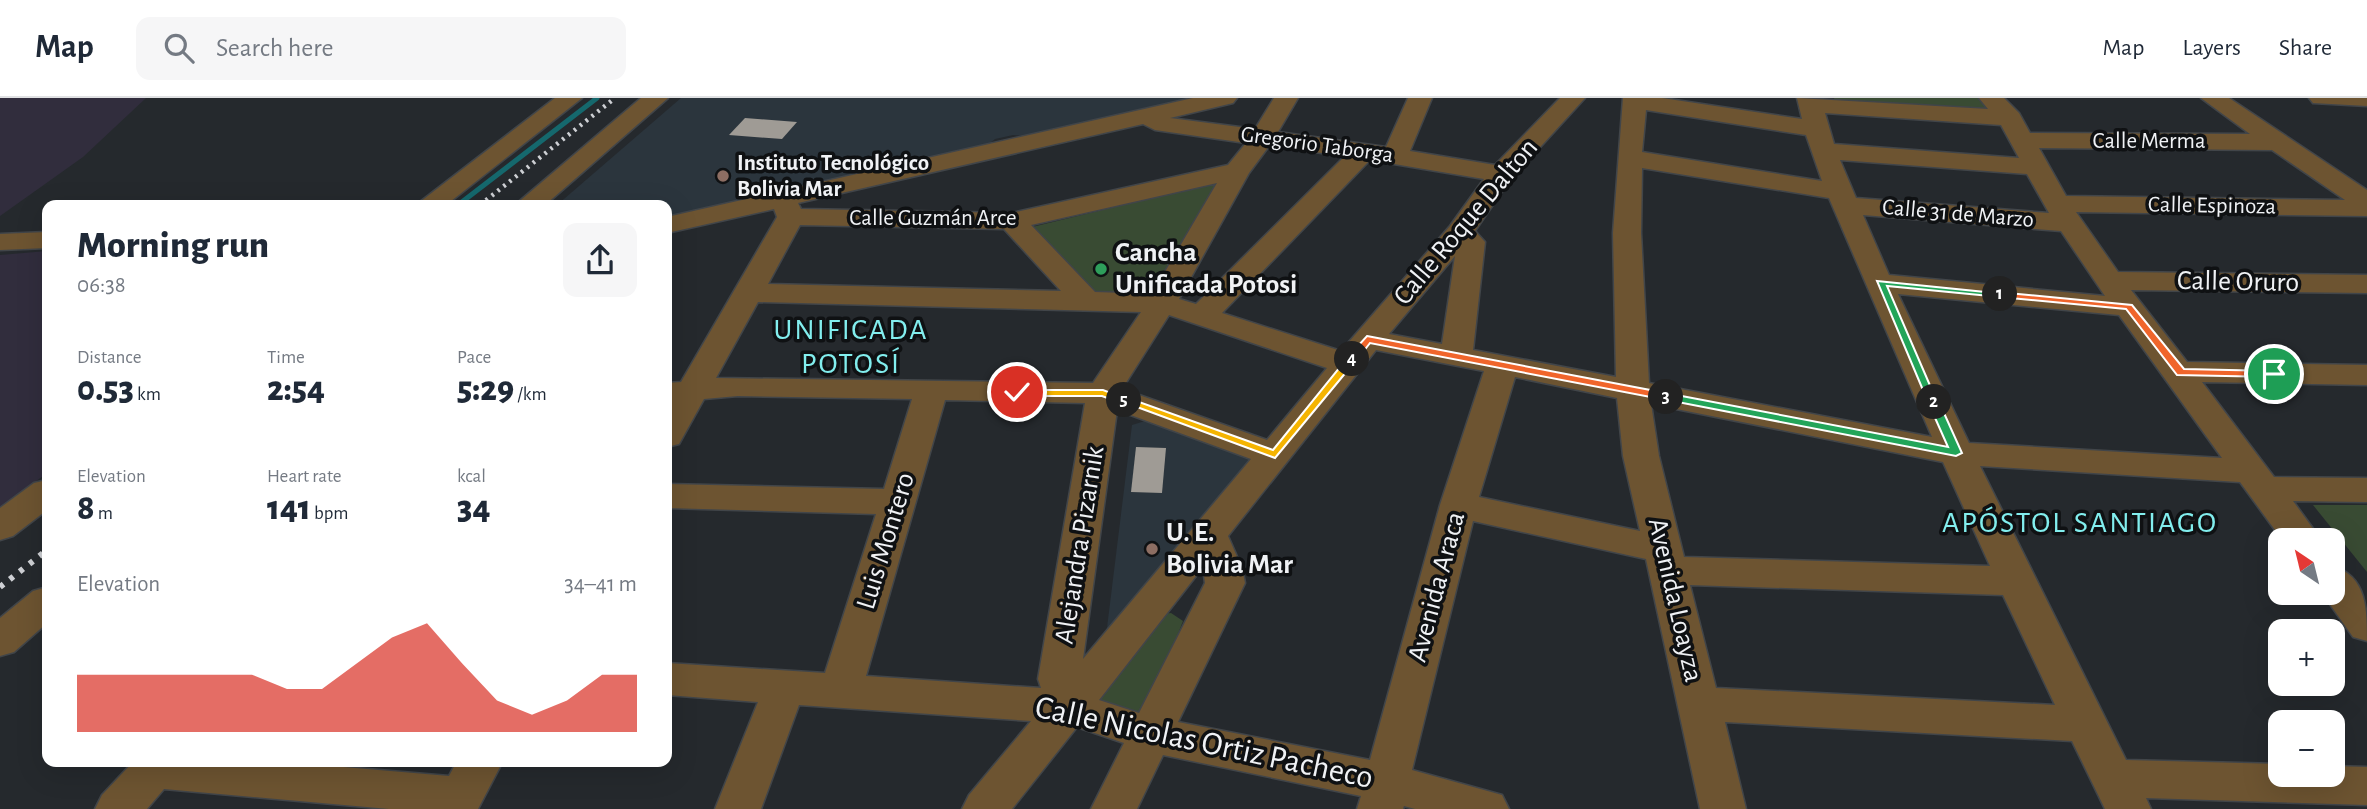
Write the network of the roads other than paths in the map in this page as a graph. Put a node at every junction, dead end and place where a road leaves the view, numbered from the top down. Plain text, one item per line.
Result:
1 (570, 98) edge
2 (656, 98) edge
3 (1225, 98) edge
4 (1286, 98) edge
5 (1420, 98) edge
6 (1573, 98) edge
7 (2213, 98) edge
8 (2321, 98) edge
9 (2346, 98) edge
10 (2367, 99) edge
11 (1635, 100) edge
12 (2367, 111) edge
13 (2008, 119) edge
14 (1132, 120) junction
15 (1815, 121) edge
16 (1263, 137) junction
17 (2277, 142) junction
18 (1364, 151) junction
19 (1395, 156) junction
20 (1629, 159) junction
21 (2039, 167) junction
22 (1237, 171) junction
23 (1502, 174) junction
24 (1843, 198) junction
25 (436, 200) edge
26 (534, 200) edge
27 (2367, 202) edge
28 (2367, 208) edge
29 (787, 209) junction
30 (2063, 213) junction
31 (1012, 221) junction
32 (672, 224) edge
33 (1460, 232) junction
34 (42, 240) edge
35 (0, 242) edge
36 (2109, 281) junction
37 (1880, 283) junction
38 (2367, 284) edge
39 (749, 293) junction
40 (1086, 300) junction
41 (1162, 303) junction
42 (2129, 307) junction
43 (1203, 315) junction
44 (1358, 351) junction
45 (1455, 357) junction
46 (1502, 366) junction
47 (2180, 372) junction
48 (2367, 375) edge
49 (1633, 390) junction
50 (679, 392) edge
51 (931, 392) junction
52 (1103, 393) junction
53 (672, 418) edge
54 (1956, 453) junction
55 (1275, 455) junction
56 (2259, 480) junction
57 (2367, 490) edge
58 (42, 496) edge
59 (672, 496) edge
60 (898, 502) junction
61 (1458, 505) junction
62 (0, 527) edge
63 (2294, 528) edge
64 (1209, 535) junction
65 (1664, 559) junction
66 (2016, 581) junction
67 (2345, 583) edge
68 (2367, 626) edge
69 (672, 678) edge
70 (784, 689) junction
71 (841, 691) junction
72 (1699, 704) junction
73 (1070, 707) junction
74 (2087, 724) junction
75 (1148, 734) junction
76 (156, 767) edge
77 (184, 767) edge
78 (2367, 786) edge
79 (465, 789) edge
80 (2120, 793) edge
81 (1383, 795) edge
82 (118, 809) edge
83 (738, 809) edge
84 (985, 809) edge
85 (1114, 809) edge
86 (1486, 809) edge
87 (1723, 809) edge

1 - 25 street
2 - 26 street
3 - 14 street
4 - 16 street, Alejandra Pizarnik
5 - 19 street
6 - 23 street, Calle Roque Dalton
7 - 17 street
8 - 9 street
9 - 10 street
9 - 12 street
11 - 15 street
11 - 20 street, Avenida Loayza
13 - 15 street, Calle Merma
13 - 17 street, Calle Merma
13 - 21 street
14 - 16 street, Gregorio Taborga
14 - 29 street
15 - 21 street
15 - 24 street
16 - 18 street, Gregorio Taborga
16 - 22 street, Alejandra Pizarnik
17 - 27 street
18 - 19 street, Gregorio Taborga
18 - 43 street
19 - 23 street, Gregorio Taborga
20 - 24 street, Calle 31 de Marzo
20 - 49 street, Avenida Loayza
21 - 30 street
22 - 31 street, Calle Guzmán Arce
22 - 41 street, Alejandra Pizarnik
23 - 33 street, Calle Roque Dalton
24 - 30 street, Calle 31 de Marzo
24 - 37 street
28 - 30 street, Calle Espinoza
29 - 31 street, Calle Guzmán Arce
29 - 32 street
29 - 39 street
30 - 36 street
31 - 40 street
33 - 44 street, Calle Roque Dalton
33 - 45 street
34 - 35 street
36 - 38 street, Calle Oruro
36 - 42 street
37 - 42 street
37 - 54 street
39 - 40 street
39 - 50 street
40 - 41 street
41 - 43 street
41 - 52 street, Alejandra Pizarnik
42 - 47 street
43 - 44 street
44 - 45 street
44 - 55 street, Calle Roque Dalton
45 - 46 street
46 - 49 street
46 - 61 street, Avenida Araca
47 - 48 street
47 - 56 street
49 - 54 street
49 - 65 street, Avenida Loayza
50 - 51 street
50 - 53 street
51 - 52 street
51 - 60 street, Luis Montero
52 - 55 street
52 - 73 street, Alejandra Pizarnik
54 - 56 street
54 - 66 street
55 - 64 street, Calle Roque Dalton
56 - 57 street
56 - 63 street
58 - 62 street
59 - 60 street
60 - 71 street, Luis Montero
61 - 65 street
61 - 81 street, Avenida Araca
64 - 73 street, Calle Roque Dalton
64 - 75 street
65 - 66 street
65 - 72 street, Avenida Loayza
66 - 74 street
67 - 68 street
69 - 70 street, Calle Nicolas Ortiz Pacheco
70 - 71 street, Calle Nicolas Ortiz Pacheco
70 - 83 street
71 - 73 street, Calle Nicolas Ortiz Pacheco
72 - 74 street
72 - 87 street, Avenida Loayza
73 - 75 street, Calle Nicolas Ortiz Pacheco
73 - 84 street, Calle Roque Dalton
74 - 80 street
75 - 81 street, Calle Nicolas Ortiz Pacheco
75 - 85 street
76 - 82 street
77 - 79 street
78 - 80 street
81 - 86 street, Calle Nicolas Ortiz Pacheco

